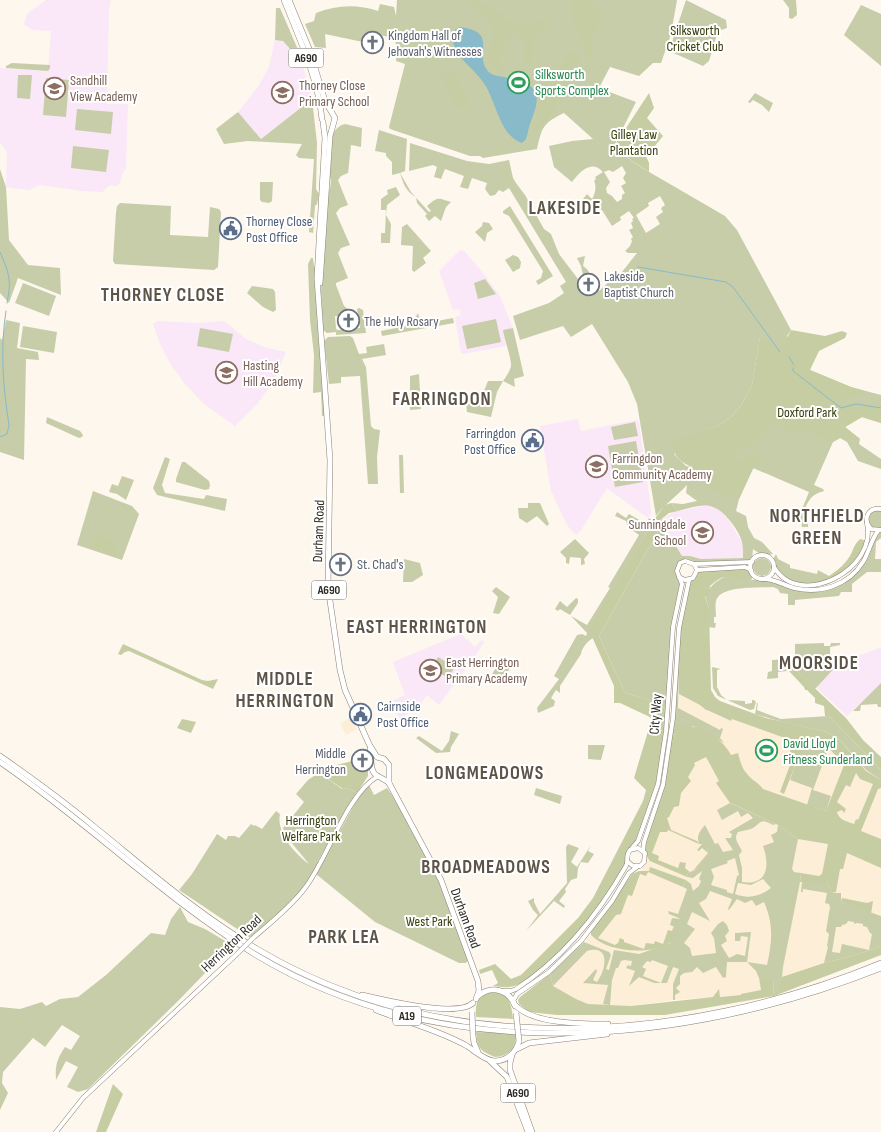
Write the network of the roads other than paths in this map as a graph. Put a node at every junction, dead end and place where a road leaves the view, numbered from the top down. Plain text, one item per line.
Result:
1 (284, 0) edge
2 (290, 0) edge
3 (332, 114) junction
4 (322, 120) junction
5 (333, 124) junction
6 (320, 314) junction
7 (881, 508) edge
8 (867, 522) junction
9 (880, 531) edge
10 (752, 562) junction
11 (694, 564) junction
12 (774, 567) junction
13 (697, 570) junction
14 (751, 570) junction
15 (679, 577) junction
16 (764, 578) junction
17 (689, 580) junction
18 (667, 718) junction
19 (673, 718) junction
20 (369, 744) junction
21 (0, 756) edge
22 (382, 759) junction
23 (0, 762) edge
24 (372, 767) junction
25 (388, 772) junction
26 (380, 776) junction
27 (368, 783) junction
28 (389, 783) junction
29 (632, 848) junction
30 (643, 851) junction
31 (628, 862) junction
32 (637, 867) junction
33 (881, 963) edge
34 (881, 968) edge
35 (478, 981) junction
36 (489, 990) junction
37 (502, 991) junction
38 (339, 993) junction
39 (474, 1001) junction
40 (514, 1003) junction
41 (656, 1025) junction
42 (514, 1051) junction
43 (480, 1054) junction
44 (488, 1060) junction
45 (56, 1132) edge
46 (528, 1132) edge
47 (532, 1132) edge

1 - 4 highway, Durham Road / A690
2 - 3 highway, Durham Road / A690
3 - 4 highway
3 - 5 highway, Durham Road
4 - 5 highway
4 - 6 highway, Durham Road / A690
5 - 6 highway, Durham Road / A690
6 - 20 highway, Durham Road / A690
7 - 8 main road
8 - 9 main road
8 - 12 main road
9 - 16 main road
10 - 11 main road
10 - 12 main road
10 - 14 main road
11 - 13 main road
11 - 15 main road
12 - 16 main road
13 - 14 main road
13 - 17 main road
14 - 16 main road
15 - 17 main road
15 - 18 main road, City Way
17 - 19 main road, City Way
18 - 19 main road
18 - 29 main road, City Way
19 - 30 main road, City Way
20 - 22 highway, Durham Road / A690
20 - 24 highway, Durham Road / A690
21 - 38 highway, A19
22 - 24 highway
22 - 25 highway, Durham Road / A690
23 - 38 highway, A19
24 - 26 highway, Durham Road / A690
24 - 27 main road, Herrington Road
25 - 26 highway
25 - 28 highway, Durham Road / A690
26 - 27 main road, Herrington Road
26 - 28 highway, Durham Road / A690
27 - 45 main road, Herrington Road, bridge
28 - 35 highway, Durham Road / A690
29 - 30 main road
29 - 31 main road, City Way
30 - 32 main road, City Way
31 - 32 main road
31 - 37 main road, City Way
32 - 40 main road, City Way
33 - 41 highway, A19
34 - 41 highway, A19
35 - 36 highway
35 - 39 highway, A690
36 - 37 highway
36 - 39 highway
37 - 40 highway
38 - 39 highway
38 - 41 highway, A19
38 - 43 highway
39 - 43 highway, A690, bridge
40 - 41 highway
40 - 42 highway, A690, bridge
41 - 42 highway
42 - 44 highway
42 - 47 highway, A690
43 - 44 highway, A690
44 - 46 highway, A690

